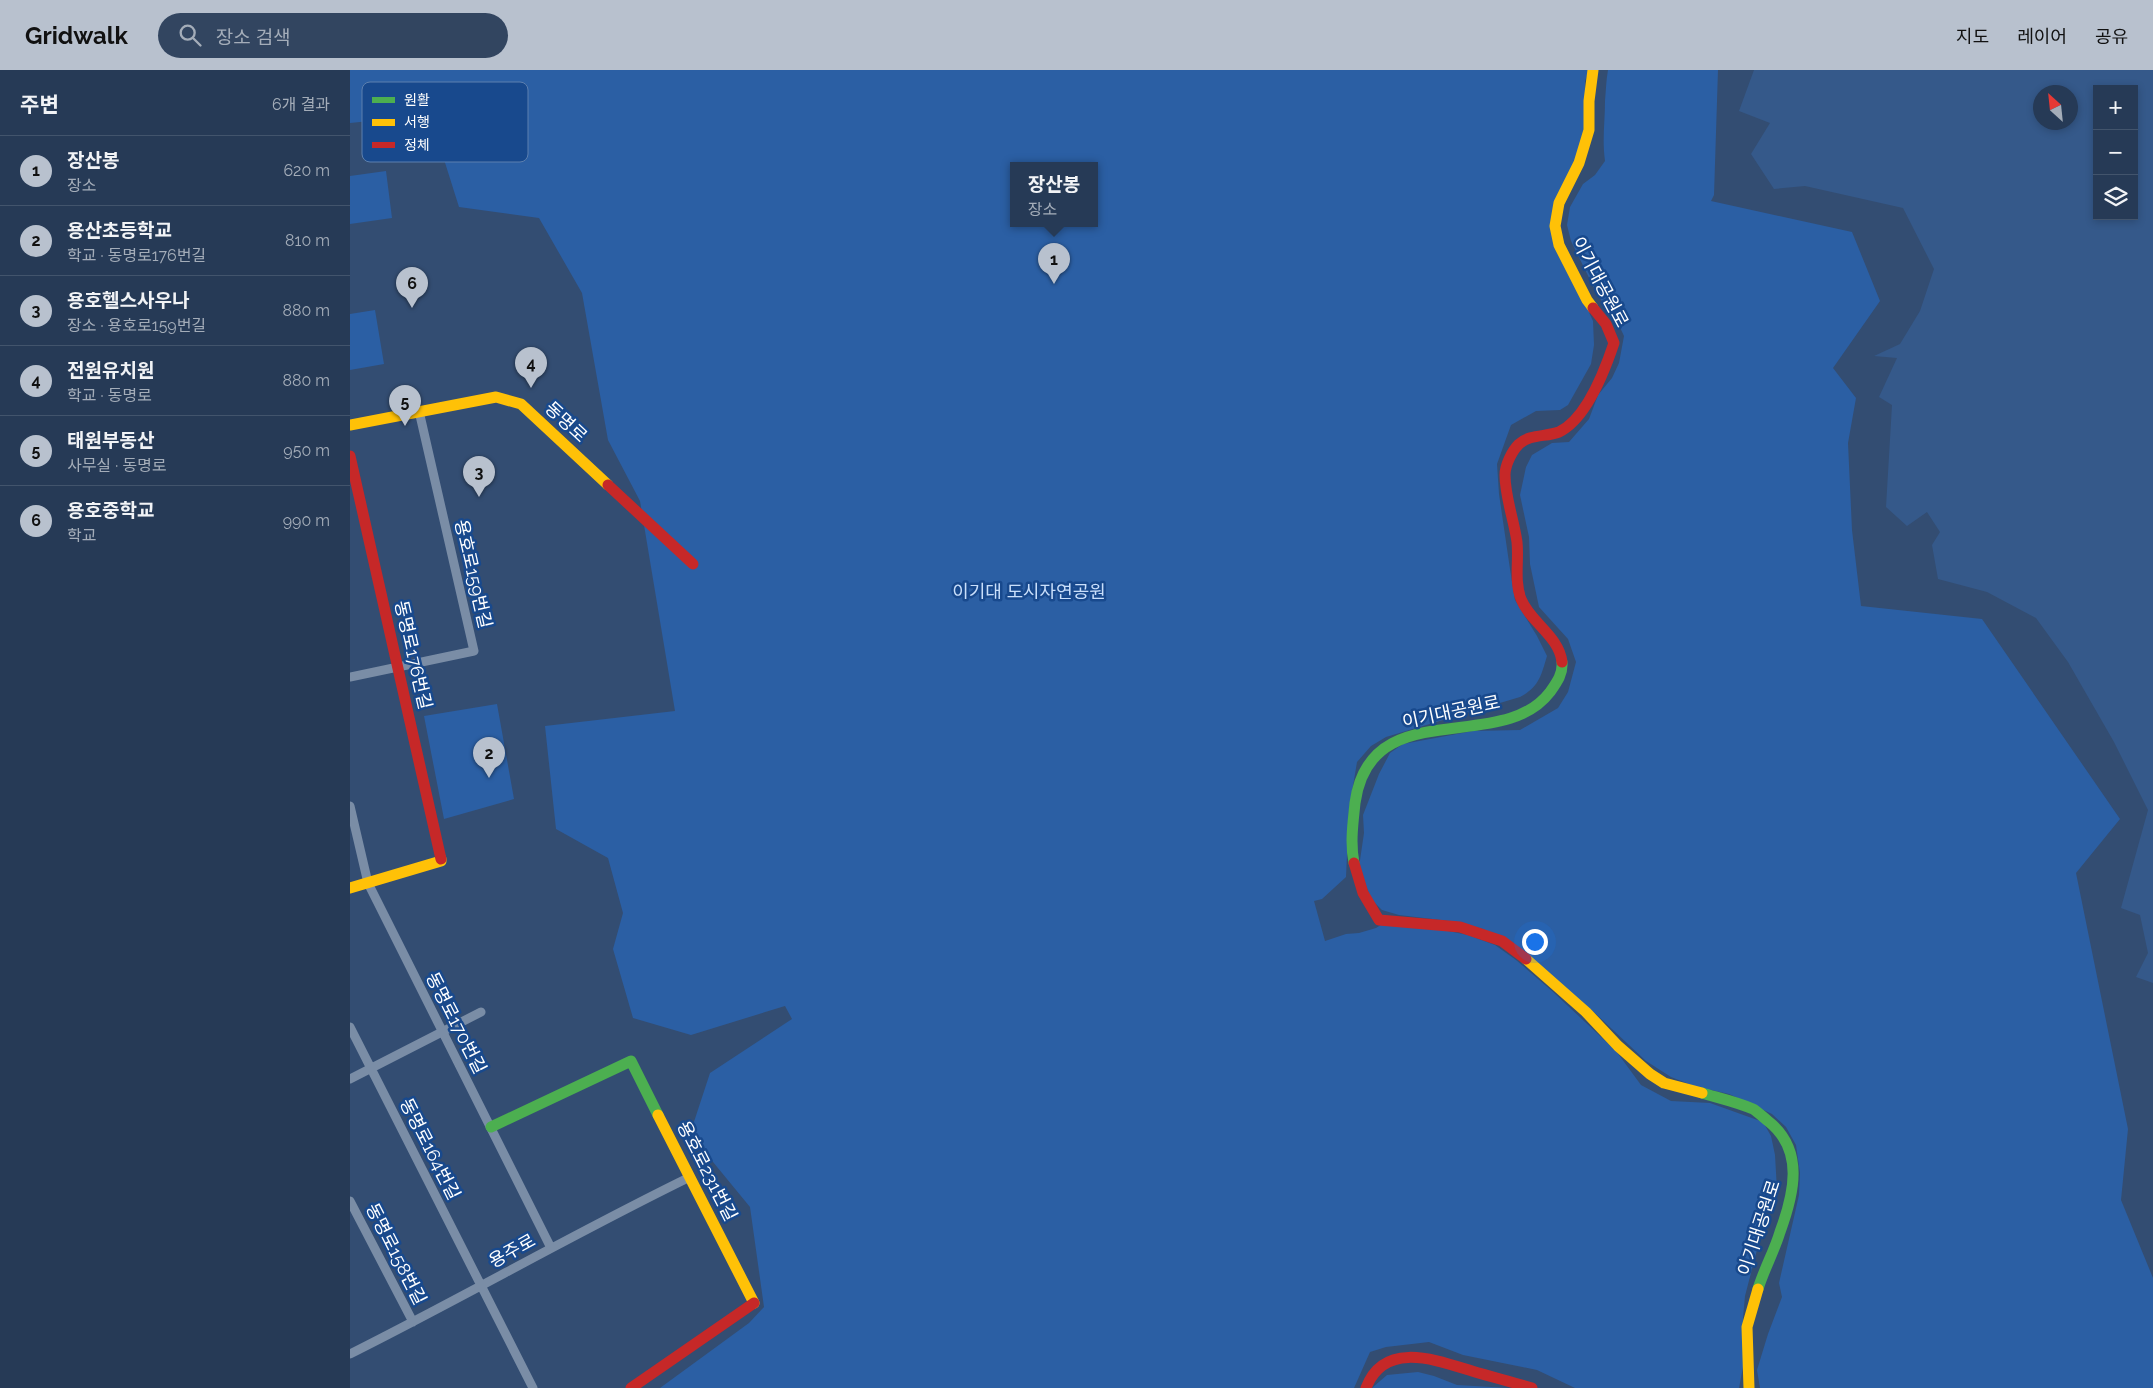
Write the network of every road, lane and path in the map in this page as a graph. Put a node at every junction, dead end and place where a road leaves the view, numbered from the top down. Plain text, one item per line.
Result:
1 (1593, 70) edge
2 (419, 411) junction
3 (350, 425) edge
4 (350, 456) edge
5 (694, 564) dead end
6 (398, 667) junction
7 (350, 677) edge
8 (350, 806) edge
9 (368, 883) junction
10 (350, 888) edge
11 (481, 1012) dead end
12 (350, 1027) edge
13 (442, 1032) junction
14 (371, 1068) junction
15 (350, 1079) edge
16 (490, 1127) junction
17 (690, 1177) junction
18 (350, 1201) edge
19 (550, 1248) junction
20 (481, 1287) junction
21 (413, 1322) junction
22 (350, 1354) edge
23 (533, 1388) edge
24 (631, 1388) edge
25 (1366, 1388) edge
26 (1532, 1388) edge
27 (1749, 1388) edge

1 - 27 street, 이기대공원로
2 - 3 street, 동명로
2 - 5 street, 동명로
2 - 6 street, 용호로159번길
4 - 6 street, 동명로176번길
6 - 7 street, 용호로159번길
6 - 9 street, 동명로176번길
8 - 9 street, 동명로170번길
9 - 10 street
9 - 13 street, 동명로170번길
11 - 13 street
12 - 14 street, 동명로164번길
13 - 14 street
13 - 16 street, 동명로170번길
14 - 15 street
14 - 20 street, 동명로164번길
16 - 17 street, 용호로231번길
16 - 19 street, 동명로170번길
17 - 19 street, 용주로
17 - 24 street, 용호로231번길
18 - 21 street, 동명로158번길
19 - 20 street, 용주로
20 - 21 street, 용주로
20 - 23 street, 동명로164번길
21 - 22 street, 용주로
25 - 26 street

